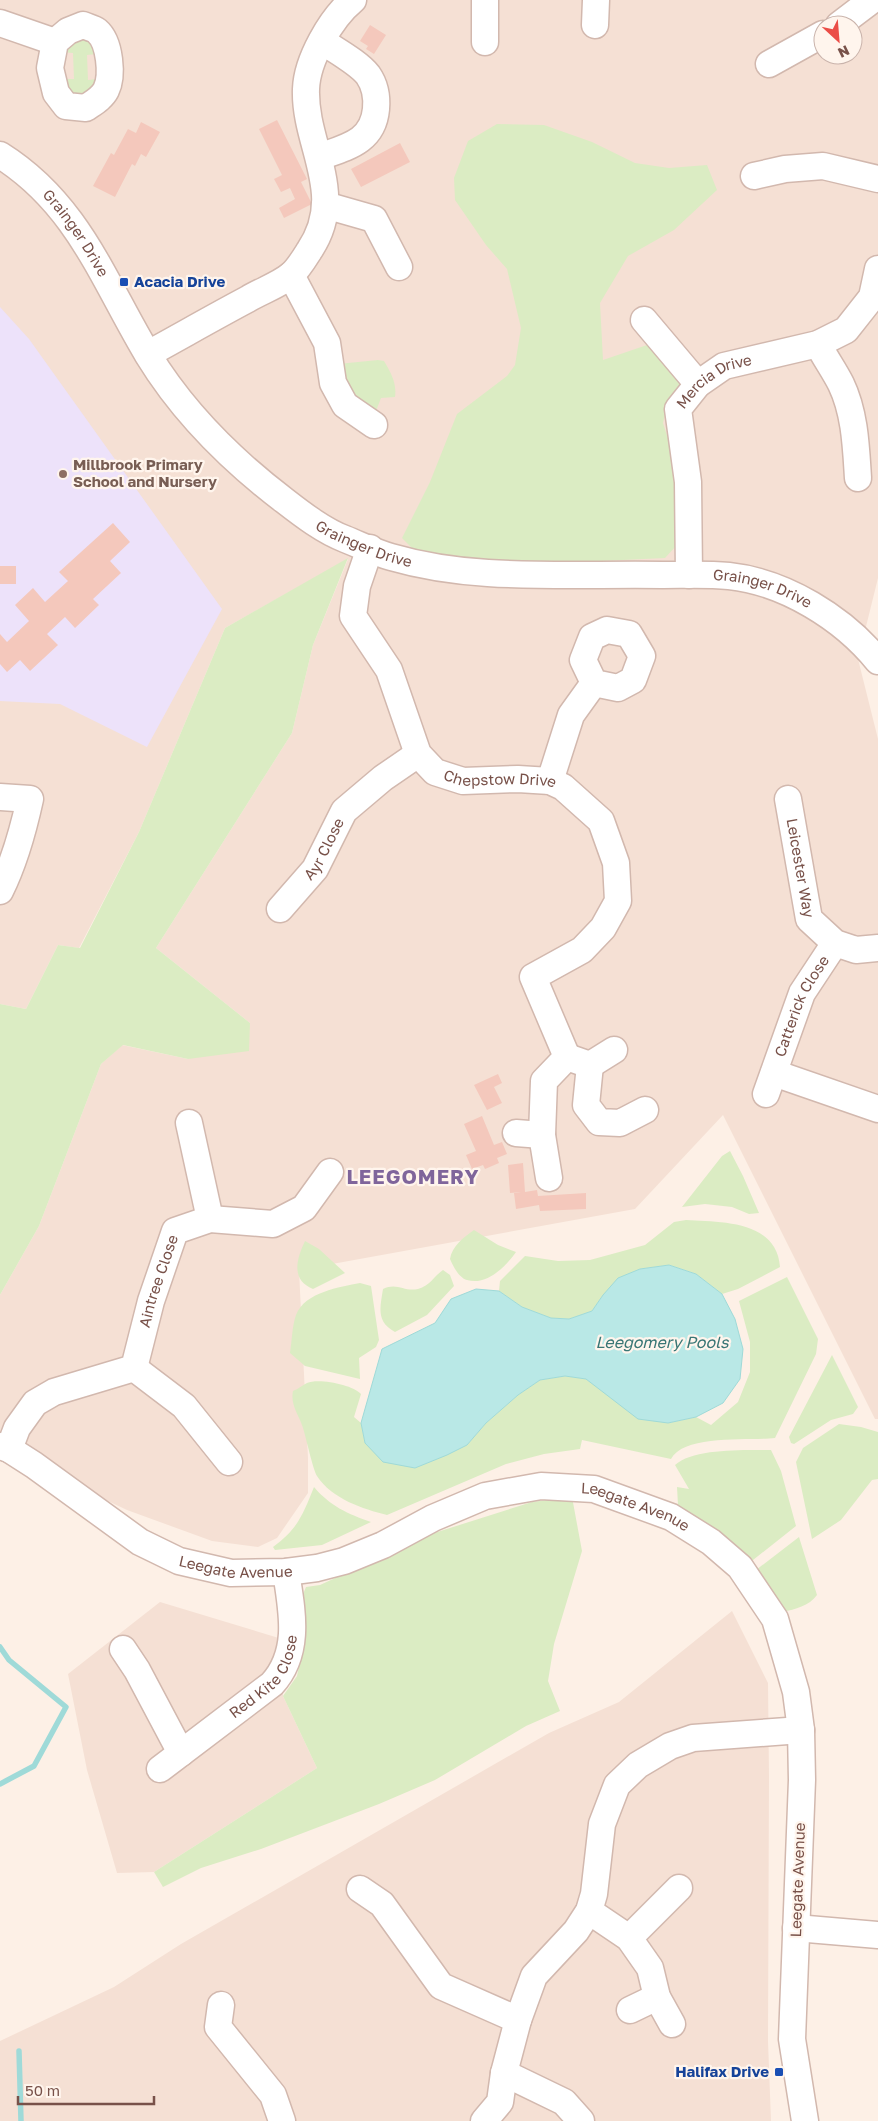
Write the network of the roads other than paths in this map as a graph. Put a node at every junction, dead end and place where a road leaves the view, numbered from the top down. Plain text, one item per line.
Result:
1 (353, 0) edge
2 (485, 0) edge
3 (872, 0) edge
4 (852, 15) edge
5 (0, 22) edge
6 (813, 40) edge
7 (322, 41) junction
8 (55, 42) dead end
9 (485, 42) dead end
10 (769, 64) dead end
11 (0, 155) edge
12 (319, 157) junction
13 (754, 176) dead end
14 (878, 180) edge
15 (325, 205) junction
16 (399, 267) dead end
17 (878, 269) edge
18 (291, 275) junction
19 (644, 320) dead end
20 (818, 344) junction
21 (148, 354) junction
22 (698, 384) junction
23 (374, 425) dead end
24 (858, 478) dead end
25 (370, 548) junction
26 (689, 575) junction
27 (878, 661) edge
28 (594, 683) dead end
29 (418, 754) junction
30 (550, 781) junction
31 (0, 797) edge
32 (788, 799) dead end
33 (0, 891) edge
34 (280, 909) dead end
35 (835, 944) junction
36 (878, 948) edge
37 (614, 1050) dead end
38 (579, 1061) junction
39 (878, 1109) edge
40 (645, 1110) dead end
41 (189, 1123) dead end
42 (516, 1133) dead end
43 (542, 1135) junction
44 (330, 1172) dead end
45 (549, 1178) dead end
46 (210, 1218) junction
47 (134, 1368) junction
48 (5, 1448) edge
49 (229, 1462) dead end
50 (286, 1572) junction
51 (123, 1649) dead end
52 (801, 1730) junction
53 (182, 1753) junction
54 (160, 1769) dead end
55 (679, 1888) dead end
56 (360, 1889) dead end
57 (589, 1911) junction
58 (796, 1928) junction
59 (878, 1935) edge
60 (629, 1938) junction
61 (657, 1997) junction
62 (221, 2005) dead end
63 (630, 2010) dead end
64 (518, 2020) junction
65 (672, 2024) dead end
66 (504, 2073) junction
67 (282, 2121) edge
68 (484, 2121) edge
69 (581, 2121) edge
70 (805, 2121) edge

1 - 7 street
2 - 9 street
3 - 4 street
5 - 8 street
6 - 10 street
7 - 12 street
7 - 12 street
11 - 21 street, Grainger Drive
12 - 15 street
13 - 14 street
15 - 16 street
15 - 18 street
17 - 20 street, Mercia Drive
18 - 21 street
18 - 23 street
19 - 22 street
20 - 22 street, Mercia Drive
20 - 24 street
21 - 25 street, Grainger Drive
22 - 26 street, Mercia Drive
25 - 26 street, Grainger Drive
25 - 29 street, Chepstow Drive
26 - 27 street, Grainger Drive
28 - 30 street
29 - 30 street, Chepstow Drive
29 - 34 street, Ayr Close
30 - 38 street, Chepstow Drive
31 - 33 street
32 - 35 street, Leicester Way
35 - 36 street
35 - 39 street, Catterick Close
37 - 38 street
38 - 40 street, Chepstow Drive
38 - 43 street
41 - 46 street
42 - 43 street
43 - 45 street
44 - 46 street, Aintree Close
46 - 47 street, Aintree Close
47 - 48 street
47 - 49 street
48 - 50 street, Leegate Avenue
50 - 52 street, Leegate Avenue
50 - 53 street, Red Kite Close
51 - 53 street
52 - 57 street
52 - 58 street, Leegate Avenue
53 - 54 street, Red Kite Close
55 - 60 street
56 - 64 street
57 - 60 street
57 - 64 street
58 - 59 street
58 - 70 street, Leegate Avenue
60 - 61 street
61 - 63 street
61 - 65 street
62 - 67 street
64 - 66 street
66 - 68 street
66 - 69 street

